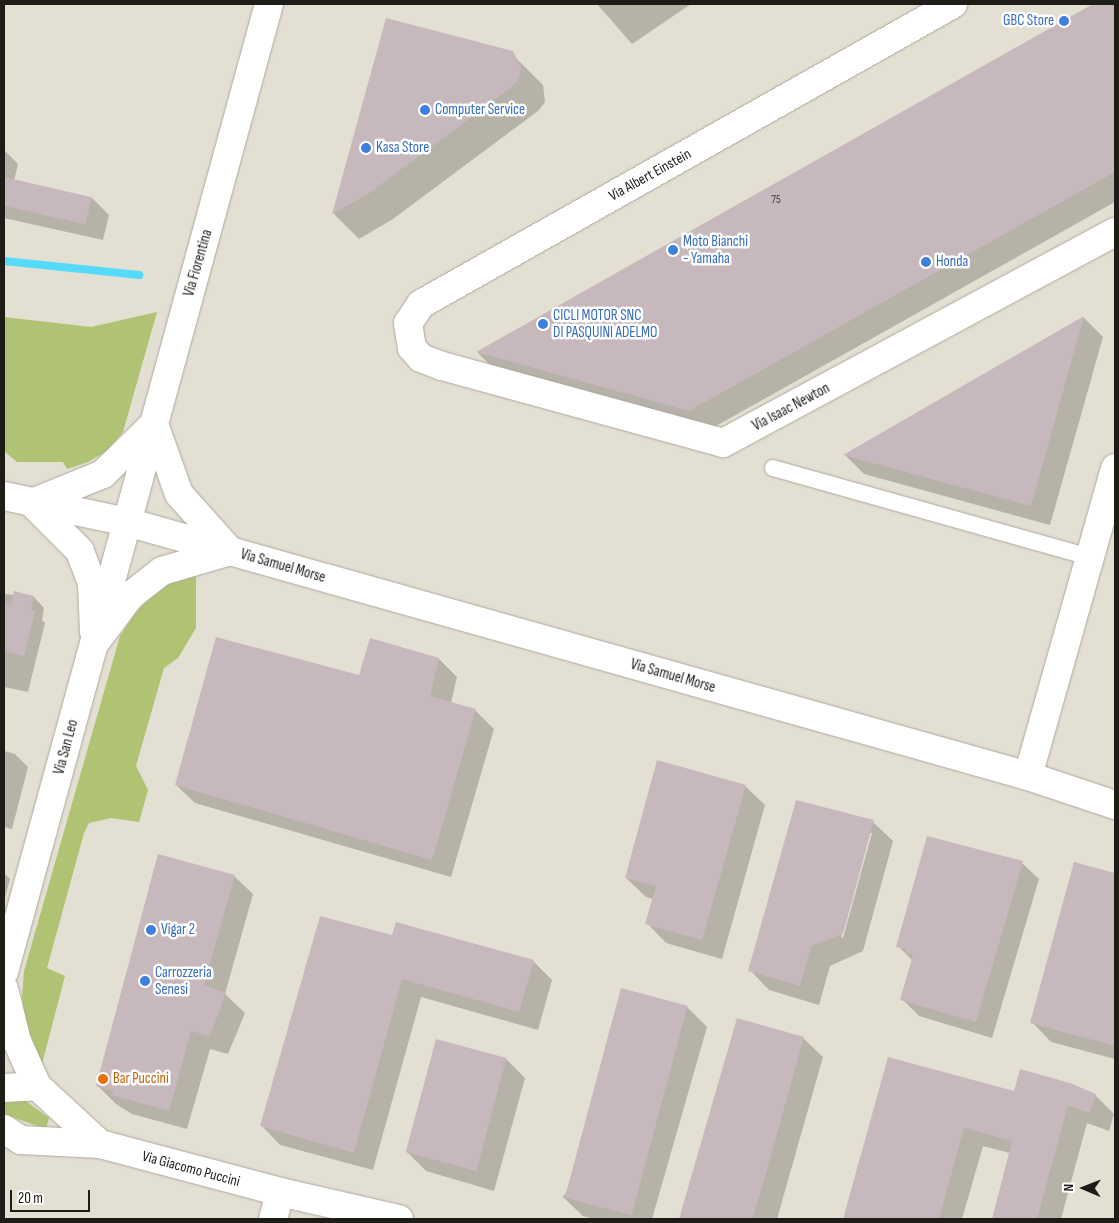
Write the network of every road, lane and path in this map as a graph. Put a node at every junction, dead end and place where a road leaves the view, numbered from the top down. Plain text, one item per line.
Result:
1 (269, 4) edge
2 (953, 4) edge
3 (1115, 232) edge
4 (442, 366) joint
5 (154, 424) junction
6 (773, 468) dead end
7 (1115, 468) edge
8 (4, 496) edge
9 (32, 503) junction
10 (127, 522) junction
11 (230, 551) junction
12 (1090, 558) junction
13 (94, 644) junction
14 (1028, 776) junction
15 (1115, 805) edge
16 (4, 972) edge
17 (4, 989) edge
18 (37, 1086) junction
19 (4, 1088) edge
20 (9, 1140) edge
21 (100, 1144) junction
22 (280, 1192) junction
23 (273, 1219) edge
24 (399, 1219) edge

1 - 5 street, Via Fiorentina
2 - 4 street, Via Albert Einstein
3 - 4 street, Via Isaac Newton
5 - 9 street
5 - 10 street, Via Fiorentina
5 - 11 street, Via Samuel Morse
6 - 12 lane
7 - 12 street
8 - 9 street, Via Samuel Morse
9 - 10 street, Via Samuel Morse
9 - 13 street
10 - 11 street, Via Samuel Morse
10 - 13 street, Via San Leo
11 - 13 street, Via Samuel Morse
11 - 14 street, Via Samuel Morse
12 - 14 street
13 - 16 street, Via San Leo
14 - 15 street, Via Samuel Morse
17 - 18 street
18 - 19 street
18 - 21 street, Via Giacomo Puccini
20 - 21 street
21 - 22 street, Via Giacomo Puccini
22 - 23 street
22 - 24 street, Via Giacomo Puccini

